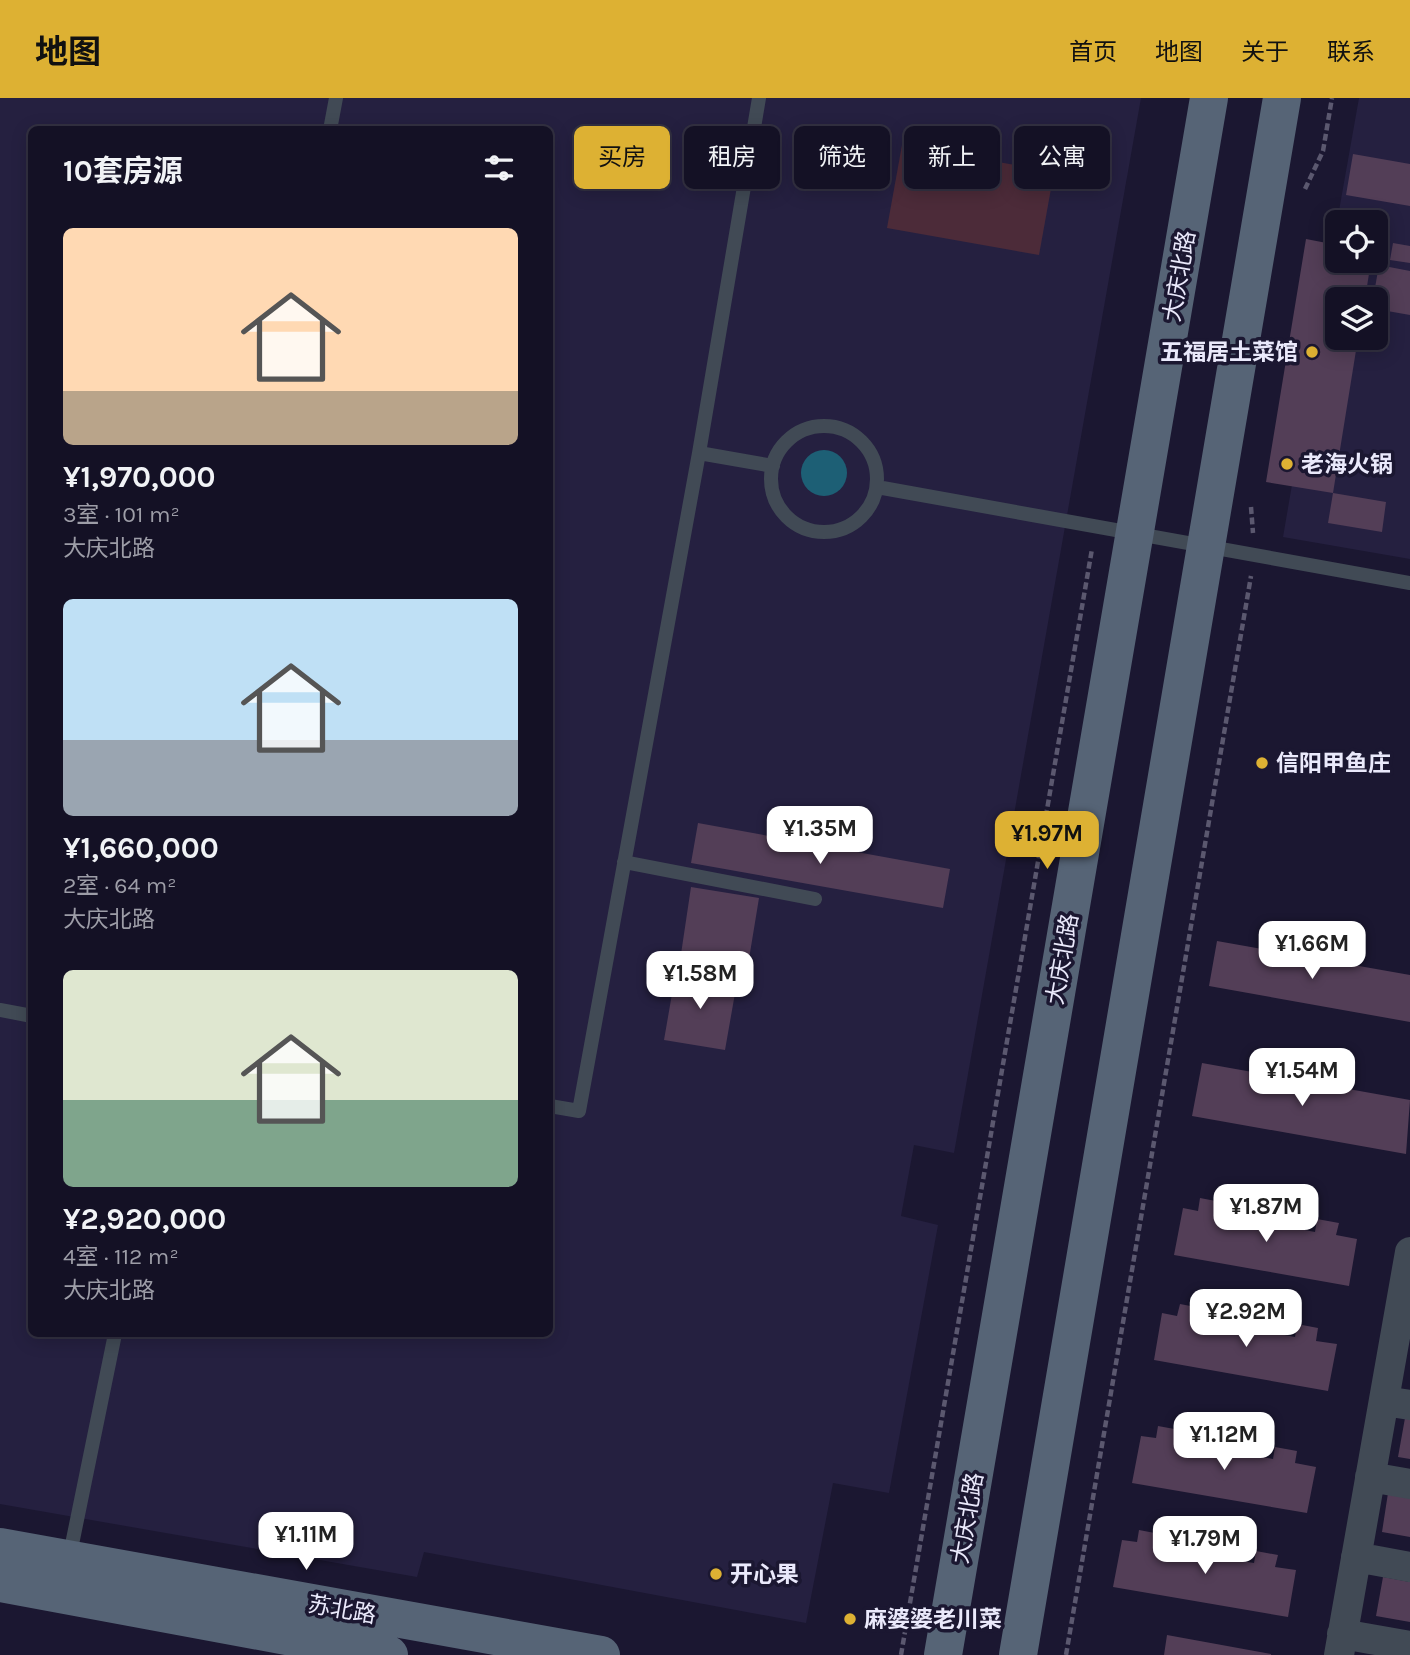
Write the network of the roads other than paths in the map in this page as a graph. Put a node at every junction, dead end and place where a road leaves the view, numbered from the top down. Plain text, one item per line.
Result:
1 (336, 98) edge
2 (759, 98) edge
3 (1209, 98) edge
4 (1282, 98) edge
5 (331, 126) edge
6 (699, 453) junction
7 (773, 466) junction
8 (877, 487) junction
9 (1135, 534) junction
10 (1205, 547) junction
11 (1410, 583) edge
12 (624, 862) junction
13 (815, 899) dead end
14 (0, 1010) edge
15 (28, 1015) edge
16 (553, 1107) edge
17 (1410, 1252) edge
18 (1404, 1325) edge
19 (114, 1337) edge
20 (1397, 1403) edge
21 (1370, 1477) junction
22 (1410, 1484) edge
23 (0, 1547) edge
24 (1356, 1557) junction
25 (69, 1560) junction
26 (1410, 1567) edge
27 (0, 1583) edge
28 (1340, 1644) edge
29 (1410, 1646) edge
30 (389, 1655) edge
31 (601, 1655) edge
32 (943, 1655) edge
33 (1018, 1655) edge

1 - 5 lane
2 - 6 lane
3 - 9 main road, 大庆北路
4 - 10 main road
6 - 7 lane
6 - 12 lane
7 - 8 lane
7 - 8 lane
8 - 9 lane
9 - 10 lane
9 - 32 main road, 大庆北路
10 - 11 lane
10 - 33 main road
12 - 13 lane
12 - 16 lane
14 - 15 lane
17 - 18 street
18 - 20 street
19 - 25 lane
20 - 21 street
21 - 22 street
21 - 24 street
23 - 25 main road, 苏北路
24 - 26 street
24 - 28 street
25 - 31 main road, 苏北路
27 - 30 main road, 苏北路
28 - 29 street

